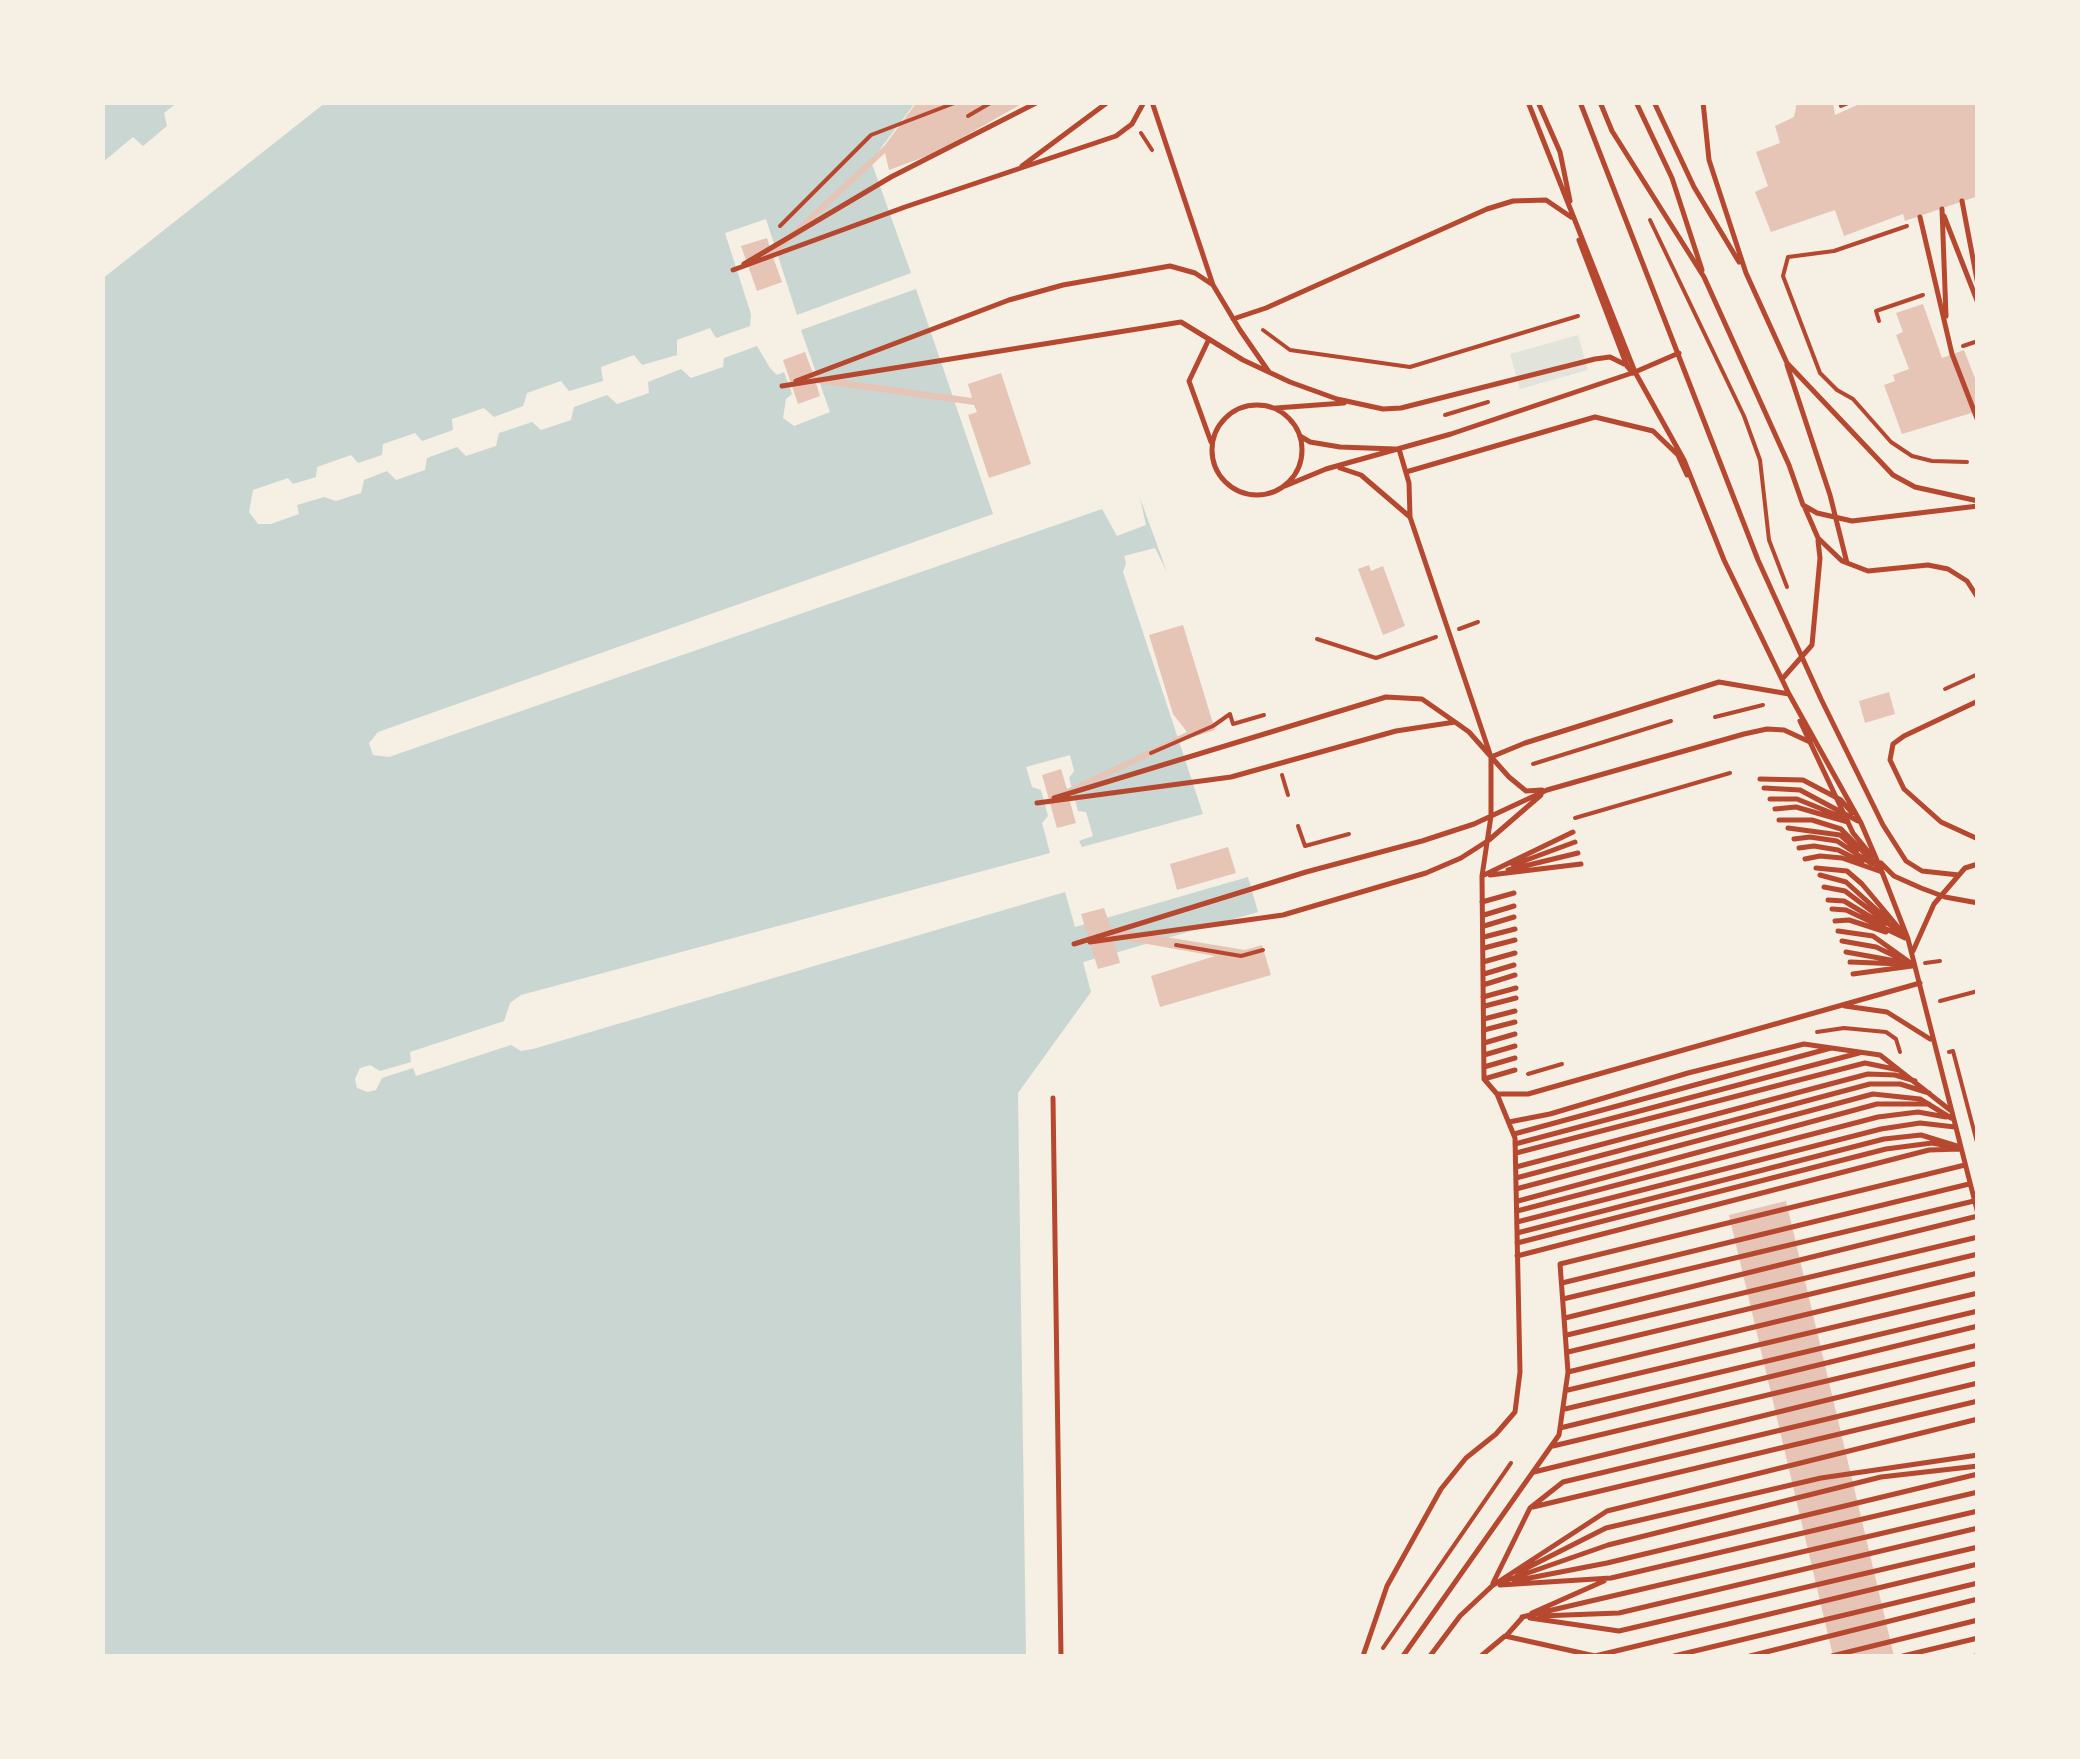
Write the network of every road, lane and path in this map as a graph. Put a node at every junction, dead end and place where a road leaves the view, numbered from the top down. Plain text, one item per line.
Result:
1 (957, 102) edge
2 (992, 102) edge
3 (1038, 102) edge
4 (1108, 102) edge
5 (1144, 102) edge
6 (1152, 102) edge
7 (1528, 102) edge
8 (1538, 102) edge
9 (1580, 102) edge
10 (1600, 102) edge
11 (1636, 102) edge
12 (1654, 102) edge
13 (1704, 102) edge
14 (1840, 102) edge
15 (1851, 102) edge
16 (968, 116) dead end
17 (1132, 124) junction
18 (1154, 158) dead end
19 (1018, 169) junction
20 (1962, 201) dead end
21 (1574, 218) junction
22 (1921, 219) joint
23 (780, 226) dead end
24 (1746, 273) junction
25 (1676, 276) dead end
26 (1704, 277) junction
27 (1214, 284) junction
28 (1978, 284) edge
29 (1937, 290) junction
30 (1978, 303) edge
31 (1578, 316) dead end
32 (1233, 319) junction
33 (1880, 321) dead end
34 (1263, 330) dead end
35 (1946, 330) junction
36 (1209, 338) junction
37 (1679, 353) junction
38 (1787, 363) junction
39 (1627, 366) junction
40 (1635, 372) junction
41 (1271, 374) junction
42 (1353, 403) junction
43 (1272, 408) junction
44 (1978, 420) edge
45 (1300, 436) junction
46 (1212, 445) junction
47 (1399, 449) junction
48 (1684, 460) junction
49 (1967, 462) dead end
50 (1336, 467) junction
51 (1406, 472) junction
52 (1285, 486) junction
53 (1978, 504) edge
54 (1804, 505) junction
55 (1410, 517) junction
56 (1834, 517) junction
57 (1818, 538) junction
58 (1847, 562) junction
59 (1789, 591) dead end
60 (1978, 598) edge
61 (1478, 622) dead end
62 (1449, 632) junction
63 (1317, 639) dead end
64 (1802, 656) junction
65 (1978, 674) edge
66 (1782, 678) junction
67 (1946, 689) dead end
68 (1789, 694) junction
69 (1978, 700) edge
70 (1762, 704) dead end
71 (1264, 715) dead end
72 (1715, 717) dead end
73 (1671, 721) dead end
74 (1455, 722) junction
75 (1213, 726) dead end
76 (1810, 742) junction
77 (1490, 757) junction
78 (1532, 764) dead end
79 (1730, 773) dead end
80 (1760, 779) dead end
81 (1764, 788) dead end
82 (1546, 790) junction
83 (1770, 798) dead end
84 (1775, 809) dead end
85 (1491, 816) junction
86 (1780, 820) dead end
87 (1561, 822) dead end
88 (1861, 823) junction
89 (1298, 826) dead end
90 (1788, 828) dead end
91 (1573, 832) dead end
92 (1348, 834) dead end
93 (1794, 839) dead end
94 (1489, 840) junction
95 (1978, 840) edge
96 (1575, 842) dead end
97 (1800, 848) dead end
98 (1578, 853) dead end
99 (1805, 859) dead end
100 (1581, 864) dead end
101 (1978, 864) edge
102 (1818, 872) dead end
103 (1882, 872) junction
104 (1959, 875) junction
105 (1482, 876) junction
106 (1824, 887) dead end
107 (1514, 893) dead end
108 (1828, 900) dead end
109 (1482, 902) junction
110 (1978, 904) edge
111 (1514, 906) dead end
112 (1832, 909) dead end
113 (1482, 915) junction
114 (1514, 917) dead end
115 (1835, 921) dead end
116 (1482, 926) junction
117 (1515, 929) dead end
118 (1838, 932) dead end
119 (1482, 937) junction
120 (1908, 939) junction
121 (1515, 940) dead end
122 (1842, 941) dead end
123 (1483, 949) junction
124 (1846, 952) dead end
125 (1516, 953) dead end
126 (1912, 954) junction
127 (1483, 962) junction
128 (1850, 962) dead end
129 (1514, 964) dead end
130 (1915, 965) junction
131 (1483, 974) junction
132 (1854, 974) dead end
133 (1515, 976) dead end
134 (1920, 983) junction
135 (1483, 984) junction
136 (1516, 988) dead end
137 (1978, 991) edge
138 (1483, 997) junction
139 (1516, 998) dead end
140 (1940, 1000) dead end
141 (1842, 1005) junction
142 (1483, 1007) junction
143 (1515, 1011) dead end
144 (1483, 1020) junction
145 (1515, 1022) dead end
146 (1484, 1030) junction
147 (1515, 1034) dead end
148 (1933, 1040) junction
149 (1484, 1044) junction
150 (1515, 1046) dead end
151 (1834, 1048) junction
152 (1953, 1051) dead end
153 (1862, 1052) junction
154 (1484, 1055) junction
155 (1515, 1058) dead end
156 (1562, 1064) dead end
157 (1484, 1067) junction
158 (1515, 1070) dead end
159 (1906, 1072) junction
160 (1524, 1075) dead end
161 (1484, 1079) junction
162 (1918, 1082) junction
163 (1496, 1094) junction
164 (1932, 1094) junction
165 (1052, 1098) dead end
166 (1932, 1104) junction
167 (1951, 1111) junction
168 (1509, 1122) junction
169 (1954, 1124) junction
170 (1514, 1134) junction
171 (1516, 1144) junction
172 (1978, 1146) edge
173 (1960, 1148) junction
174 (1516, 1153) junction
175 (1964, 1165) junction
176 (1516, 1166) junction
177 (1516, 1178) junction
178 (1970, 1184) junction
179 (1516, 1189) junction
180 (1517, 1201) junction
181 (1974, 1201) junction
182 (1516, 1211) junction
183 (1978, 1215) edge
184 (1517, 1222) junction
185 (1517, 1233) junction
186 (1978, 1237) edge
187 (1518, 1243) junction
188 (1978, 1254) edge
189 (1518, 1256) junction
190 (1978, 1272) edge
191 (1562, 1282) junction
192 (1978, 1293) edge
193 (1563, 1300) junction
194 (1978, 1310) edge
195 (1565, 1318) junction
196 (1978, 1326) edge
197 (1567, 1335) junction
198 (1978, 1346) edge
199 (1568, 1352) junction
200 (1978, 1364) edge
201 (1568, 1372) junction
202 (1978, 1382) edge
203 (1568, 1390) junction
204 (1978, 1401) edge
205 (1565, 1409) junction
206 (1978, 1419) edge
207 (1560, 1428) junction
208 (1550, 1446) junction
209 (1978, 1456) edge
210 (1511, 1463) dead end
211 (1978, 1470) edge
212 (1532, 1472) junction
213 (1978, 1492) edge
214 (1530, 1508) junction
215 (1978, 1511) edge
216 (1978, 1528) edge
217 (1978, 1547) edge
218 (1978, 1564) edge
219 (1612, 1578) junction
220 (1978, 1583) edge
221 (1492, 1586) junction
222 (1978, 1600) edge
223 (1522, 1617) junction
224 (1978, 1620) edge
225 (1506, 1636) junction
226 (1978, 1638) edge
227 (1382, 1648) dead end
228 (1061, 1656) edge
229 (1363, 1656) edge
230 (1402, 1656) edge
231 (1430, 1656) edge
232 (1481, 1656) edge
233 (1674, 1656) edge
234 (1750, 1656) edge
235 (1832, 1656) edge
236 (1903, 1656) edge

1 - 23 path
2 - 16 path
3 - 19 lane
4 - 19 lane
5 - 17 lane
6 - 27 lane
7 - 21 lane
8 - 39 lane
9 - 37 lane
10 - 26 lane
11 - 26 lane
12 - 24 lane
13 - 24 lane
14 - 15 path
17 - 18 path
17 - 19 lane
20 - 28 lane
21 - 32 lane
21 - 40 lane
22 - 29 lane
22 - 49 path
24 - 38 lane
25 - 59 path
26 - 54 lane
27 - 32 lane
27 - 36 lane
29 - 33 path
29 - 35 lane
30 - 35 lane
31 - 34 path
32 - 41 lane
35 - 44 lane
36 - 41 lane
36 - 46 lane
37 - 40 lane
37 - 64 lane
38 - 53 lane
38 - 56 lane
39 - 42 lane
39 - 76 lane
40 - 47 lane
40 - 48 lane
41 - 42 lane
42 - 43 lane
43 - 45 lane
43 - 46 lane
45 - 47 lane
45 - 52 lane
46 - 52 lane
47 - 50 lane
47 - 51 lane
48 - 51 lane
48 - 66 lane
50 - 52 lane
50 - 55 lane
51 - 55 lane
53 - 56 lane
54 - 56 lane
54 - 57 lane
55 - 62 lane
56 - 58 lane
57 - 58 lane
57 - 64 lane
58 - 60 lane
61 - 62 path
62 - 63 path
62 - 77 lane
64 - 66 lane
64 - 104 lane
65 - 67 path
66 - 68 lane
68 - 77 lane
68 - 88 lane
69 - 95 lane
70 - 72 path
71 - 75 path
73 - 78 path
74 - 74 lane
74 - 77 lane
76 - 82 lane
76 - 110 lane
77 - 82 lane
77 - 85 lane
79 - 87 path
80 - 88 lane
81 - 88 lane
82 - 85 lane
82 - 94 lane
83 - 88 lane
84 - 88 lane
85 - 94 lane
85 - 94 lane
86 - 103 lane
88 - 103 lane
89 - 92 path
90 - 103 lane
91 - 105 lane
93 - 103 lane
94 - 105 lane
96 - 105 lane
97 - 103 lane
98 - 105 lane
99 - 103 lane
100 - 105 lane
101 - 104 lane
102 - 120 lane
103 - 120 lane
104 - 126 lane
105 - 109 lane
106 - 120 lane
107 - 109 lane
108 - 120 lane
109 - 113 lane
111 - 113 lane
112 - 120 lane
113 - 116 lane
114 - 116 lane
115 - 120 lane
116 - 119 lane
117 - 119 lane
118 - 130 lane
119 - 123 lane
120 - 126 lane
121 - 123 lane
122 - 130 lane
123 - 127 lane
124 - 130 lane
125 - 127 lane
126 - 130 lane
127 - 131 lane
128 - 130 lane
129 - 131 lane
130 - 132 lane
130 - 134 lane
131 - 135 lane
133 - 135 lane
134 - 141 lane
134 - 148 lane
135 - 138 lane
136 - 138 lane
137 - 140 path
138 - 142 lane
139 - 142 lane
141 - 148 lane
141 - 163 lane
142 - 144 lane
143 - 144 lane
144 - 146 lane
145 - 146 lane
146 - 149 lane
147 - 149 lane
148 - 167 lane
149 - 154 lane
150 - 154 lane
151 - 153 lane
151 - 168 lane
151 - 170 lane
152 - 172 path
153 - 159 lane
153 - 171 lane
154 - 157 lane
155 - 157 lane
156 - 160 path
157 - 161 lane
158 - 161 lane
159 - 162 lane
159 - 174 lane
161 - 163 lane
162 - 164 lane
162 - 176 lane
163 - 168 lane
164 - 167 lane
164 - 177 lane
165 - 228 lane
166 - 169 lane
166 - 179 lane
166 - 180 lane
167 - 169 lane
168 - 170 lane
169 - 173 lane
169 - 182 lane
169 - 184 lane
170 - 171 lane
171 - 174 lane
173 - 175 lane
173 - 185 lane
173 - 187 lane
173 - 189 lane
174 - 176 lane
175 - 178 lane
175 - 191 lane
176 - 177 lane
177 - 179 lane
178 - 181 lane
178 - 191 lane
179 - 180 lane
180 - 182 lane
181 - 183 lane
181 - 193 lane
182 - 184 lane
183 - 195 lane
184 - 185 lane
185 - 187 lane
186 - 197 lane
187 - 189 lane
188 - 199 lane
189 - 229 lane
190 - 201 lane
191 - 193 lane
192 - 203 lane
193 - 195 lane
194 - 205 lane
195 - 197 lane
196 - 207 lane
197 - 199 lane
198 - 208 lane
199 - 201 lane
200 - 212 lane
201 - 203 lane
202 - 214 lane
203 - 205 lane
204 - 214 lane
205 - 207 lane
206 - 221 lane
207 - 208 lane
208 - 212 lane
209 - 221 lane
210 - 227 path
211 - 221 lane
211 - 221 lane
212 - 230 lane
213 - 219 lane
214 - 221 lane
215 - 223 lane
216 - 223 lane
217 - 223 lane
218 - 225 lane
219 - 221 lane
219 - 223 lane
220 - 233 lane
221 - 231 lane
222 - 234 lane
223 - 225 lane
224 - 235 lane
225 - 232 lane
226 - 236 lane

